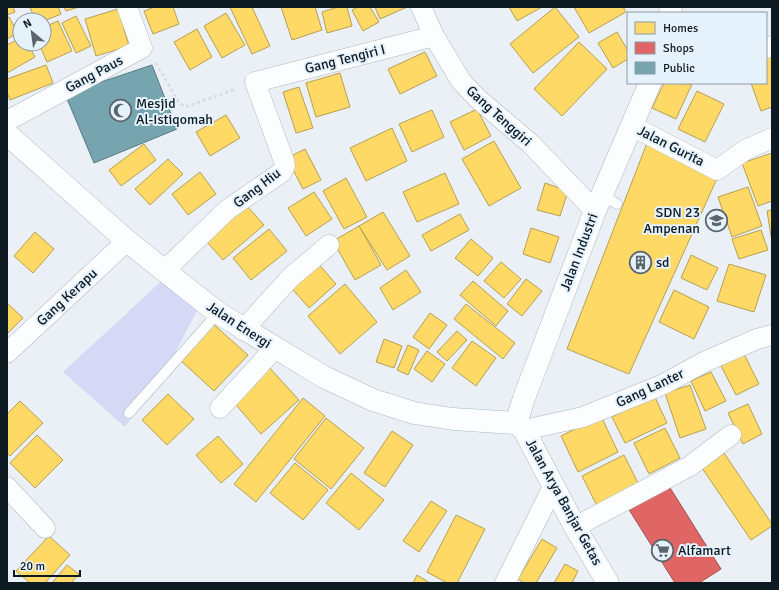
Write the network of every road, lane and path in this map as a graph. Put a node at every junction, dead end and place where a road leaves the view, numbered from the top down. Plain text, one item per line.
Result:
1 (127, 7) edge
2 (422, 7) edge
3 (434, 36) junction
4 (142, 48) junction
5 (255, 82) junction
6 (650, 84) edge
7 (7, 121) edge
8 (632, 126) junction
9 (7, 134) edge
10 (772, 138) edge
11 (605, 203) junction
12 (127, 241) junction
13 (329, 245) dead end
14 (164, 271) junction
15 (218, 313) junction
16 (244, 330) junction
17 (772, 335) edge
18 (275, 348) junction
19 (7, 354) edge
20 (220, 408) dead end
21 (130, 413) dead end
22 (520, 427) junction
23 (731, 435) dead end
24 (7, 487) edge
25 (553, 487) junction
26 (575, 527) junction
27 (45, 528) dead end
28 (505, 583) edge
29 (608, 583) edge

1 - 4 street
2 - 3 street, Gang Tenggiri
3 - 5 street, Gang Tengiri I
3 - 11 street, Gang Tenggiri
4 - 5 path
4 - 7 street, Gang Paus
5 - 14 street, Gang Hiu
6 - 8 main road, Jalan Industri
8 - 10 street, Jalan Gurita
8 - 11 main road, Jalan Industri
9 - 12 main road, Jalan Energi
11 - 22 main road, Jalan Industri
12 - 14 main road, Jalan Energi
12 - 19 street, Gang Kerapu
13 - 16 street
14 - 15 main road, Jalan Energi
15 - 16 main road, Jalan Energi
15 - 21 lane
16 - 18 main road, Jalan Energi
17 - 22 street, Gang Lanter
18 - 20 street
18 - 22 main road, Jalan Energi
22 - 25 main road, Jalan Arya Banjar Getas
23 - 26 street
24 - 27 street
25 - 26 main road, Jalan Arya Banjar Getas
25 - 28 street
26 - 29 main road, Jalan Arya Banjar Getas

